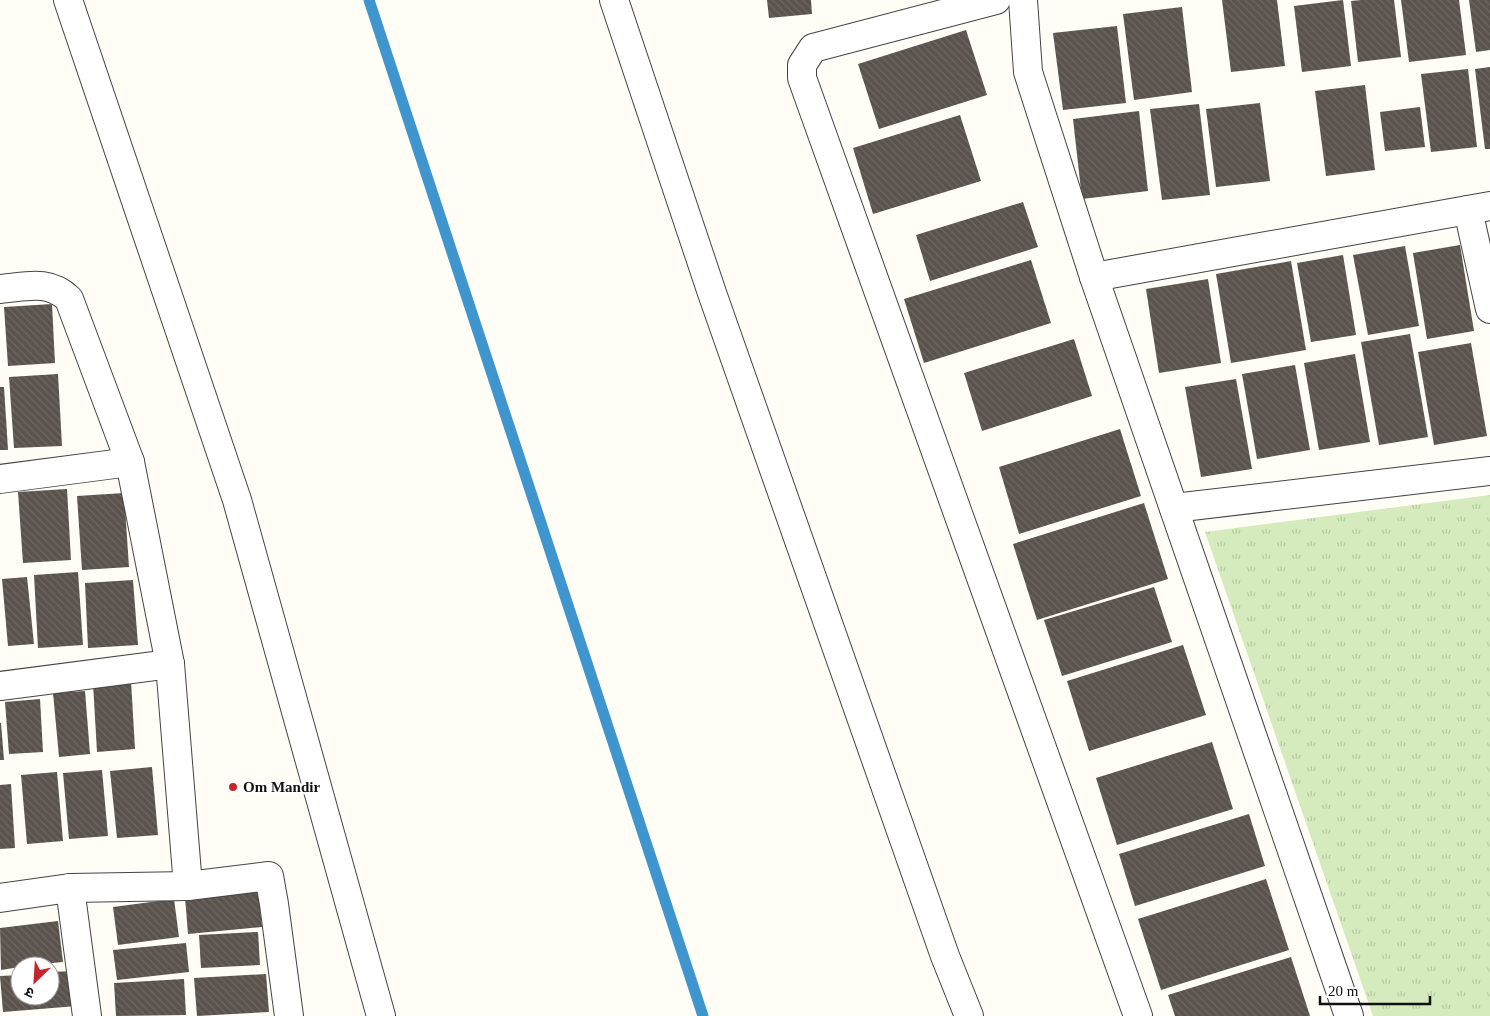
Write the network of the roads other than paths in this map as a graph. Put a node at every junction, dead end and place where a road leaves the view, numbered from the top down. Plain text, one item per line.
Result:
1 (68, 0) edge
2 (614, 0) edge
3 (996, 0) edge
4 (1023, 0) edge
5 (1479, 208) edge
6 (1094, 277) junction
7 (0, 289) edge
8 (1490, 309) edge
9 (130, 462) junction
10 (1490, 471) edge
11 (0, 479) edge
12 (1174, 508) junction
13 (170, 664) junction
14 (0, 686) edge
15 (188, 886) junction
16 (70, 888) junction
17 (0, 898) edge
18 (87, 1016) edge
19 (289, 1016) edge
20 (381, 1016) edge
21 (970, 1016) edge
22 (1138, 1016) edge
23 (1349, 1016) edge

1 - 20 street
2 - 21 street
3 - 22 street
4 - 6 street
5 - 6 street
5 - 8 street
6 - 12 street
7 - 9 street
9 - 11 street
9 - 13 street
10 - 12 street
12 - 23 street
13 - 14 street
13 - 15 street
15 - 16 street
15 - 19 street
16 - 17 street
16 - 18 street

